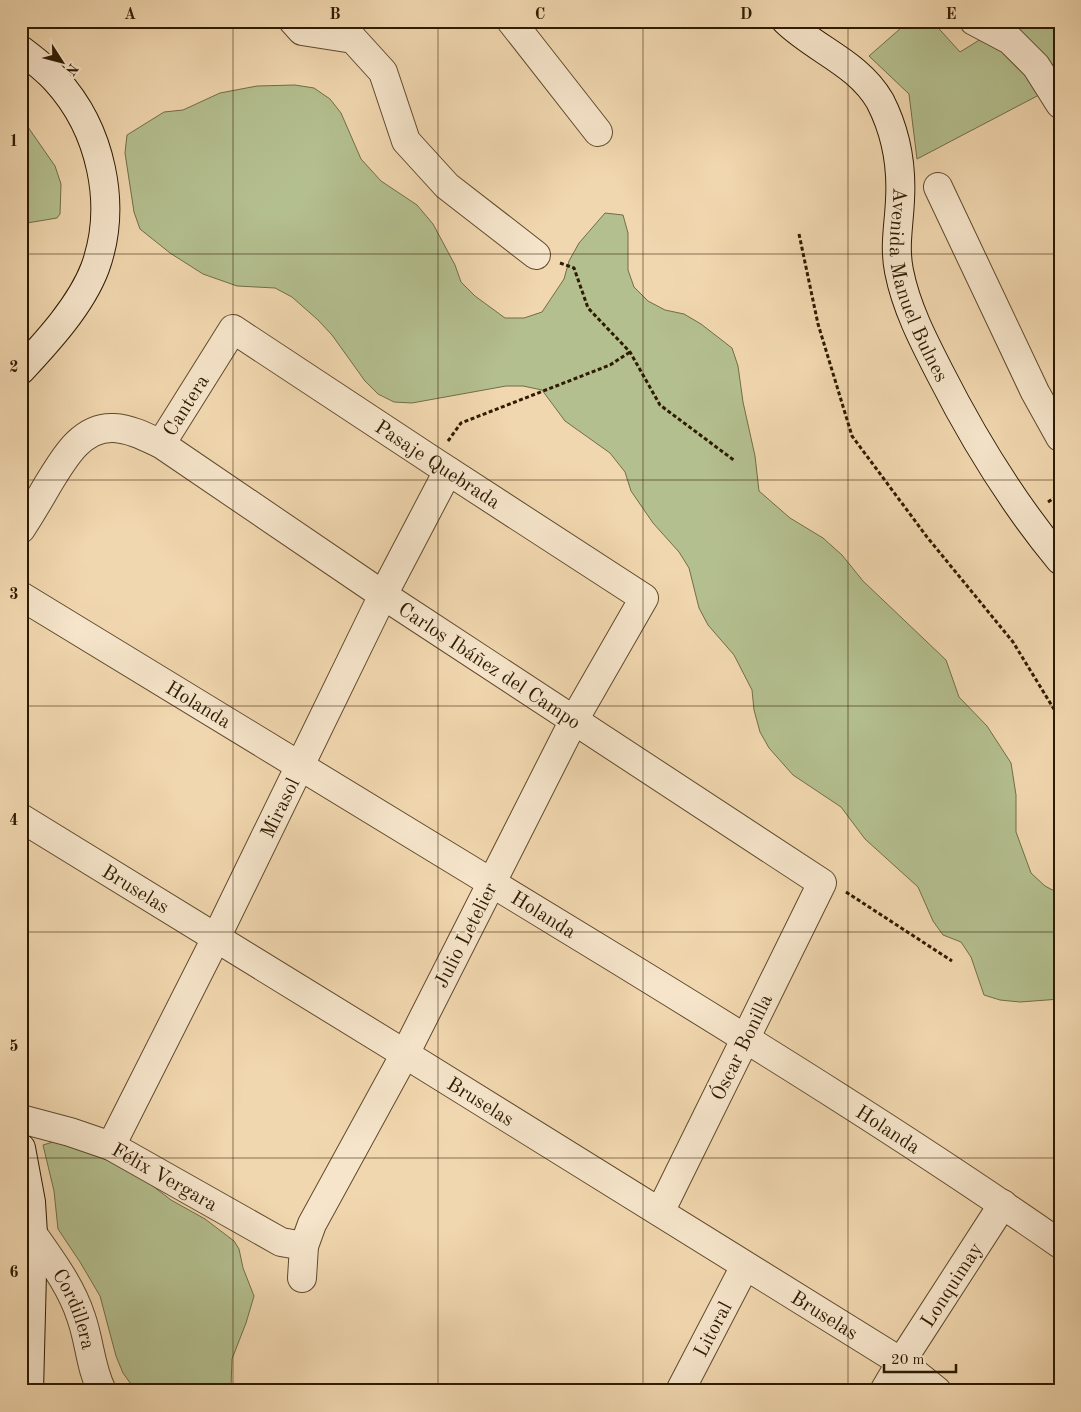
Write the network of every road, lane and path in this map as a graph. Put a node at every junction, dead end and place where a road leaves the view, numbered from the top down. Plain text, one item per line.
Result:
1 (293, 21) edge
2 (511, 21) edge
3 (786, 21) edge
4 (974, 21) edge
5 (21, 50) edge
6 (1060, 104) edge
7 (598, 132) dead end
8 (938, 187) dead end
9 (799, 234) dead end
10 (536, 255) joint
11 (233, 329) joint
12 (630, 352) junction
13 (21, 370) edge
14 (1060, 437) edge
15 (161, 444) junction
16 (735, 461) dead end
17 (440, 466) junction
18 (21, 529) edge
19 (1060, 560) edge
20 (21, 596) edge
21 (383, 596) junction
22 (644, 598) joint
23 (1060, 719) edge
24 (574, 720) junction
25 (299, 765) junction
26 (21, 818) edge
27 (492, 882) junction
28 (822, 882) junction
29 (216, 938) junction
30 (952, 961) dead end
31 (745, 1038) junction
32 (405, 1054) junction
33 (21, 1119) edge
34 (111, 1146) junction
35 (21, 1148) edge
36 (1003, 1204) junction
37 (660, 1212) junction
38 (27, 1235) edge
39 (1060, 1244) edge
40 (304, 1246) junction
41 (745, 1266) junction
42 (302, 1278) dead end
43 (901, 1362) junction
44 (29, 1391) edge
45 (102, 1391) edge
46 (680, 1391) edge
47 (884, 1391) edge
48 (937, 1391) edge

1 - 10 street
2 - 7 street
3 - 19 street, Avenida Manuel Bulnes
4 - 6 street
5 - 13 street
8 - 14 street
9 - 23 path
10 - 12 path
11 - 15 street, Cantera
11 - 17 street, Pasaje Quebrada
12 - 16 path
12 - 17 path
15 - 18 street, Cantera
15 - 21 street, Carlos Ibáñez del Campo
17 - 21 street, Mirasol
17 - 22 street, Pasaje Quebrada
20 - 25 street, Holanda
21 - 24 street, Carlos Ibáñez del Campo
21 - 25 street, Mirasol
22 - 24 street, Julio Letelier
24 - 27 street, Julio Letelier
24 - 28 street, Carlos Ibáñez del Campo
25 - 27 street, Holanda
25 - 29 street, Mirasol
26 - 29 street, Bruselas
27 - 31 street, Holanda
27 - 32 street, Julio Letelier
28 - 30 path
28 - 31 street, Óscar Bonilla
29 - 32 street, Bruselas
29 - 34 street, Mirasol
31 - 36 street, Holanda
31 - 37 street, Óscar Bonilla
32 - 37 street, Bruselas
32 - 40 street, Julio Letelier
33 - 34 street, Félix Vergara
34 - 40 street, Félix Vergara
35 - 38 street
36 - 39 street, Holanda
36 - 43 street, Lonquimay
37 - 41 street, Bruselas
38 - 44 street
38 - 45 street, Cordillera
40 - 42 street, Julio Letelier
41 - 43 street, Bruselas
41 - 46 street, Litoral
43 - 47 street, Lonquimay
43 - 48 street, Bruselas

